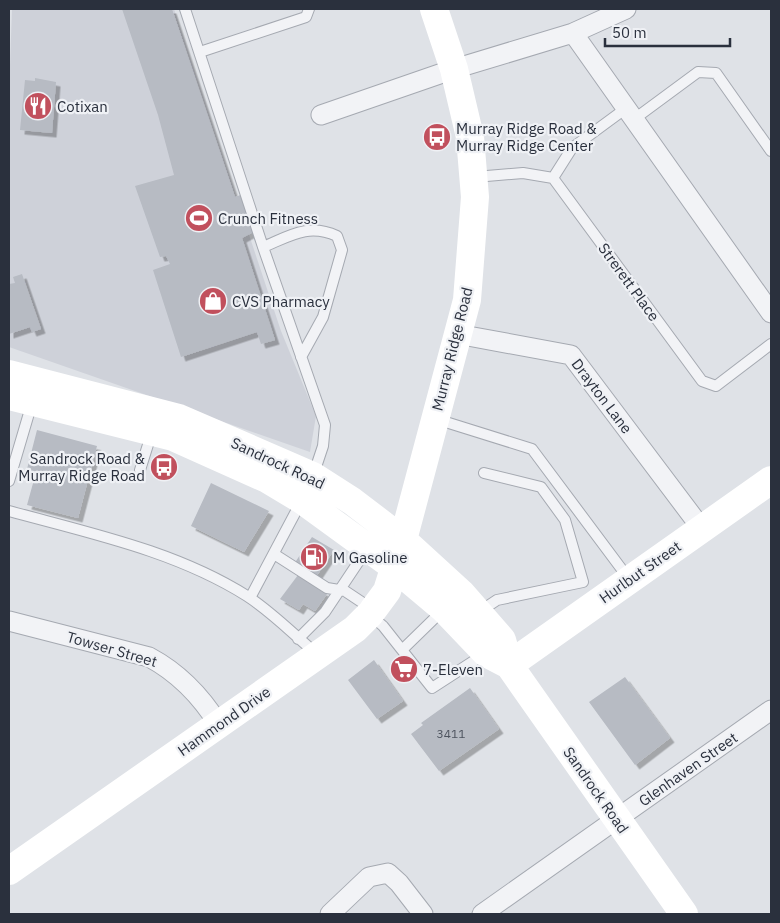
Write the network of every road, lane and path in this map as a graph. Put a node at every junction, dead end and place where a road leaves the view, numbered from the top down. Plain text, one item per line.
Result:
1 (185, 9) edge
2 (309, 9) edge
3 (434, 9) edge
4 (626, 9) edge
5 (573, 33) junction
6 (200, 52) junction
7 (454, 69) junction
8 (321, 114) dead end
9 (629, 115) junction
10 (771, 151) edge
11 (474, 177) junction
12 (553, 178) junction
13 (263, 247) junction
14 (771, 313) edge
15 (457, 334) junction
16 (771, 344) edge
17 (301, 357) junction
18 (9, 374) edge
19 (21, 399) edge
20 (434, 419) junction
21 (155, 423) junction
22 (140, 470) dead end
23 (484, 473) dead end
24 (771, 480) edge
25 (9, 481) edge
26 (308, 488) junction
27 (9, 511) edge
28 (702, 529) junction
29 (404, 540) junction
30 (367, 549) junction
31 (274, 554) junction
32 (394, 568) junction
33 (629, 580) junction
34 (340, 591) junction
35 (590, 592) junction
36 (250, 598) junction
37 (444, 609) junction
38 (371, 612) junction
39 (478, 613) junction
40 (9, 621) edge
41 (308, 647) junction
42 (402, 650) junction
43 (498, 659) junction
44 (771, 710) edge
45 (219, 724) junction
46 (617, 820) junction
47 (9, 871) edge
48 (330, 914) edge
49 (423, 914) edge
50 (482, 914) edge
51 (684, 914) edge

1 - 6 lane
2 - 6 lane
3 - 7 main road, Murray Ridge Road
4 - 5 street
5 - 7 street
5 - 9 street
6 - 13 lane
7 - 8 street
7 - 11 main road, Murray Ridge Road
9 - 10 lane
9 - 12 lane
9 - 14 street
11 - 12 lane
11 - 15 main road, Murray Ridge Road
12 - 16 lane, Strerett Place
13 - 17 lane
13 - 17 lane
15 - 20 main road, Murray Ridge Road
15 - 28 street, Drayton Lane
17 - 26 lane
18 - 21 main road, Sandrock Road
19 - 21 main road, Sandrock Road
19 - 25 lane
20 - 29 main road, Murray Ridge Road
20 - 33 lane
21 - 22 lane
21 - 26 main road, Sandrock Road
23 - 35 lane
24 - 28 main road, Hurlbut Street
26 - 29 main road, Sandrock Road
26 - 30 main road, Sandrock Road
26 - 31 lane
27 - 36 lane
28 - 33 main road, Hurlbut Street
29 - 32 main road, Hammond Drive
29 - 39 main road, Sandrock Road
30 - 32 main road, Sandrock Road
30 - 34 lane
31 - 34 lane
31 - 36 lane
32 - 37 main road, Sandrock Road
32 - 38 main road, Hammond Drive
33 - 35 main road, Hurlbut Street
34 - 38 lane
34 - 41 lane
35 - 39 lane
35 - 43 main road, Hurlbut Street
36 - 41 lane
37 - 42 lane
37 - 43 main road, Sandrock Road
38 - 41 main road, Hammond Drive
38 - 42 lane
39 - 43 main road, Sandrock Road
40 - 45 street, Towser Street
41 - 45 main road, Hammond Drive
42 - 43 lane
43 - 46 main road, Sandrock Road
44 - 46 street, Glenhaven Street
45 - 47 main road, Hammond Drive
46 - 50 street, Glenhaven Street
46 - 51 main road, Sandrock Road
48 - 49 street

